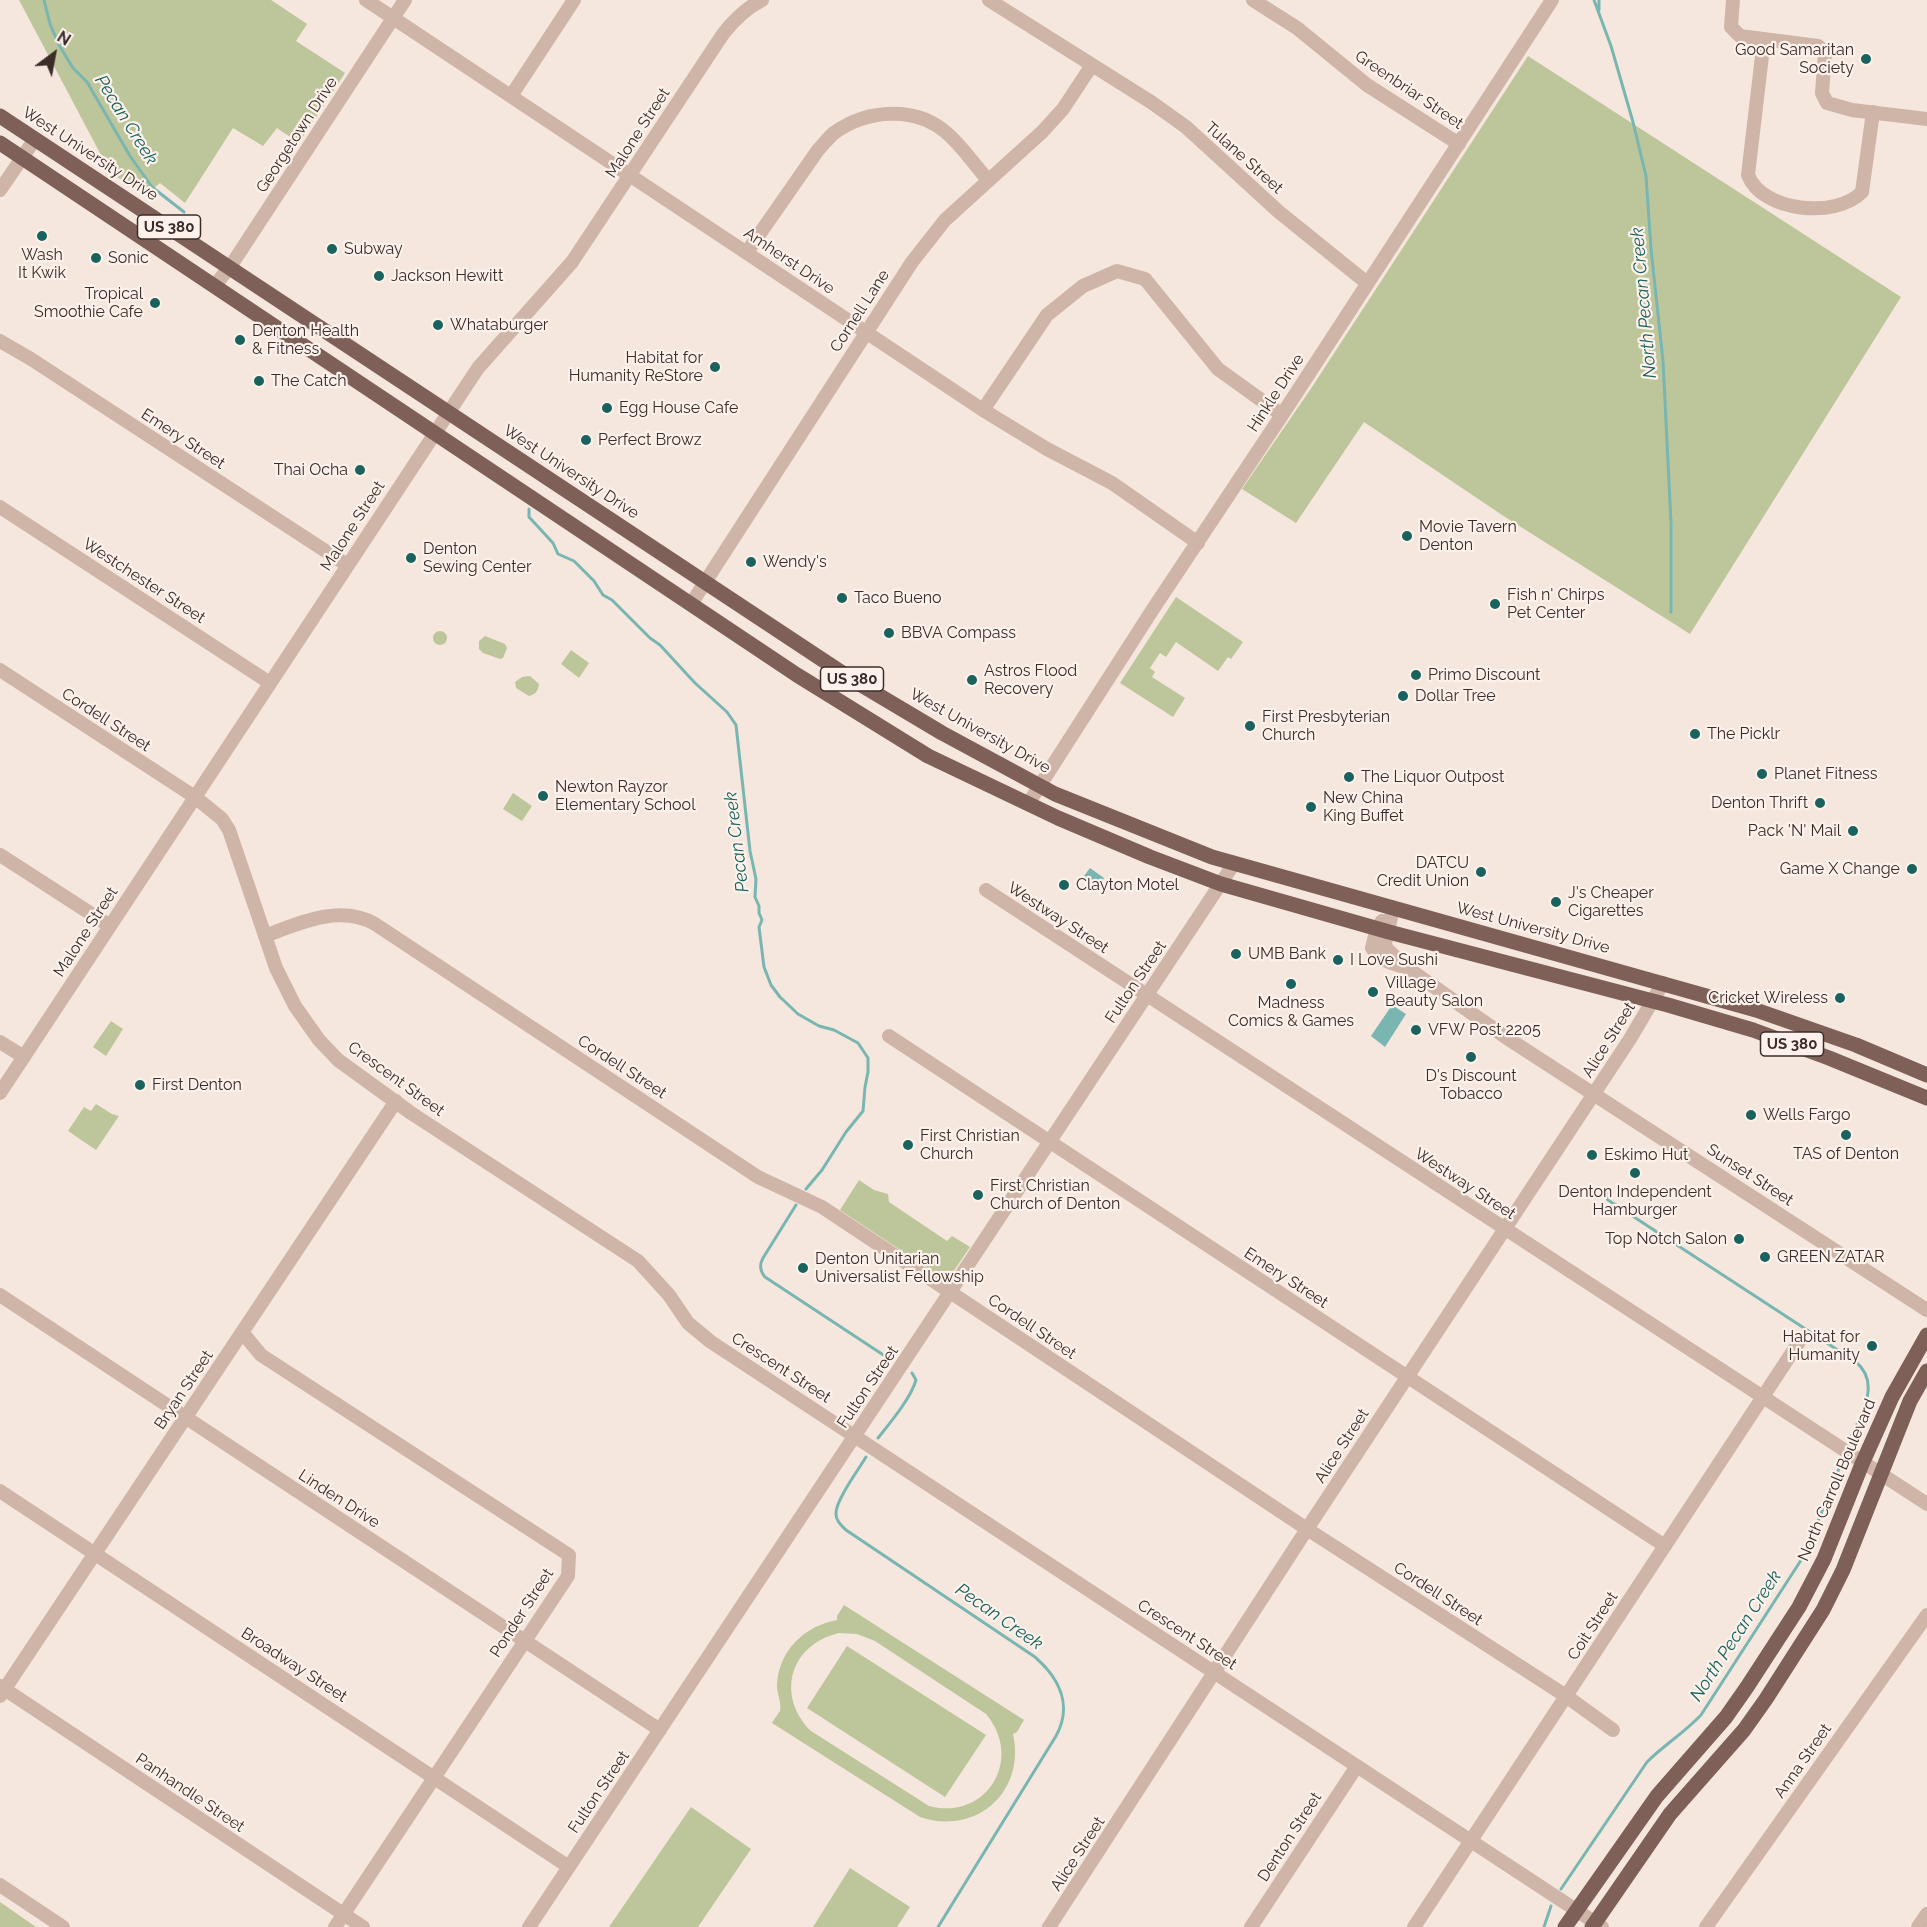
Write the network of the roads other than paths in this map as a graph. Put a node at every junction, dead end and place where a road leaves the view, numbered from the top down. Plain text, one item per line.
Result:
1 (366, 0) edge
2 (405, 0) edge
3 (574, 0) edge
4 (762, 0) edge
5 (989, 0) edge
6 (1253, 0) edge
7 (1552, 0) edge
8 (1733, 0) edge
9 (393, 18) junction
10 (1764, 39) junction
11 (1092, 65) junction
12 (511, 96) junction
13 (1873, 112) junction
14 (0, 116) edge
15 (1927, 118) edge
16 (35, 139) junction
17 (0, 143) edge
18 (1459, 144) junction
19 (22, 158) junction
20 (630, 174) junction
21 (988, 180) junction
22 (0, 190) edge
23 (747, 252) junction
24 (230, 267) junction
25 (1367, 283) junction
26 (214, 285) junction
27 (866, 331) junction
28 (0, 341) edge
29 (984, 410) junction
30 (448, 412) junction
31 (1282, 415) junction
32 (434, 433) junction
33 (0, 507) edge
34 (1198, 543) junction
35 (347, 565) junction
36 (705, 581) junction
37 (691, 604) junction
38 (0, 670) edge
39 (270, 683) junction
40 (1039, 785) junction
41 (195, 797) junction
42 (1028, 804) junction
43 (0, 855) edge
44 (1233, 865) junction
45 (1221, 884) junction
46 (986, 890) dead end
47 (1393, 909) junction
48 (110, 926) junction
49 (1383, 930) junction
50 (265, 936) junction
51 (1663, 983) junction
52 (1147, 995) junction
53 (1652, 1001) junction
54 (889, 1036) dead end
55 (0, 1042) edge
56 (24, 1058) junction
57 (1927, 1075) edge
58 (0, 1093) edge
59 (1594, 1094) junction
60 (1927, 1098) edge
61 (396, 1101) junction
62 (1050, 1142) junction
63 (1504, 1230) junction
64 (951, 1293) junction
65 (0, 1295) edge
66 (1927, 1310) edge
67 (242, 1332) junction
68 (1927, 1335) edge
69 (1798, 1342) dead end
70 (1927, 1371) edge
71 (1407, 1377) junction
72 (1762, 1397) junction
73 (186, 1417) junction
74 (855, 1437) junction
75 (1862, 1464) junction
76 (1880, 1475) junction
77 (0, 1491) edge
78 (1927, 1504) edge
79 (1307, 1529) junction
80 (1665, 1546) junction
81 (95, 1554) junction
82 (1927, 1615) edge
83 (525, 1641) junction
84 (1215, 1674) junction
85 (2, 1690) edge
86 (1566, 1696) junction
87 (660, 1730) junction
88 (1613, 1730) dead end
89 (1357, 1766) junction
90 (434, 1778) junction
91 (1471, 1841) junction
92 (569, 1867) junction
93 (0, 1885) edge
94 (1577, 1910) junction
95 (343, 1914) junction
96 (1927, 1914) edge
97 (1597, 1926) edge
98 (63, 1927) edge
99 (335, 1927) edge
100 (363, 1927) edge
101 (529, 1927) edge
102 (1049, 1927) edge
103 (1251, 1927) edge
104 (1414, 1927) edge
105 (1565, 1927) edge
106 (1706, 1927) edge
107 (1918, 1927) edge

1 - 9 street, Amherst Drive
2 - 9 street, Georgetown Drive
3 - 12 street
4 - 20 street, Malone Street
5 - 11 street, Tulane Street
6 - 18 street, Greenbriar Street
7 - 18 street, Hinkle Drive
8 - 10 street
9 - 12 street, Amherst Drive
9 - 24 street, Georgetown Drive
10 - 13 street
10 - 13 street
11 - 21 street, Cornell Lane
11 - 25 street, Tulane Street
12 - 20 street, Amherst Drive
13 - 15 street
14 - 16 main road, West University Drive / US 380
16 - 19 street
16 - 24 main road, West University Drive / US 380
17 - 19 main road, US 380
18 - 25 street, Hinkle Drive
19 - 22 street
19 - 26 main road, US 380
20 - 23 street, Amherst Drive
20 - 30 street, Malone Street
21 - 23 street
21 - 27 street, Cornell Lane
23 - 27 street, Amherst Drive
24 - 26 street, Georgetown Drive
24 - 30 main road, West University Drive / US 380
25 - 31 street, Hinkle Drive
26 - 32 main road, US 380
27 - 29 street, Amherst Drive
27 - 36 street, Cornell Lane
28 - 35 street, Emery Street
29 - 31 street
29 - 34 street, Amherst Drive
30 - 32 street, Malone Street
30 - 36 main road, West University Drive / US 380
31 - 34 street, Hinkle Drive
32 - 35 street, Malone Street
32 - 37 main road, US 380
33 - 39 street, Westchester Street
34 - 40 street, Hinkle Drive
35 - 39 street, Malone Street
36 - 37 street, Cornell Lane
36 - 40 main road, West University Drive / US 380
37 - 42 main road, US 380
38 - 41 street, Cordell Street
39 - 41 street, Malone Street
40 - 42 street, Hinkle Drive
40 - 44 main road, West University Drive / US 380
41 - 48 street, Malone Street
41 - 50 street, Crescent Street
42 - 45 main road, US 380
43 - 48 street
44 - 45 street, Fulton Street
44 - 47 main road, West University Drive / US 380
45 - 49 main road, US 380
45 - 52 street, Fulton Street
46 - 52 street, Westway Street
47 - 49 street
47 - 51 main road, West University Drive / US 380
48 - 56 street, Malone Street
49 - 53 main road, US 380
49 - 59 street, Sunset Street
50 - 61 street, Crescent Street
50 - 64 street, Cordell Street
51 - 53 street, Alice Street
51 - 57 main road, West University Drive / US 380
52 - 62 street, Fulton Street
52 - 63 street, Westway Street
53 - 59 street, Alice Street
53 - 60 main road, US 380
54 - 62 street, Emery Street
55 - 56 street
56 - 58 street, Malone Street
59 - 63 street, Alice Street
59 - 66 street, Sunset Street
61 - 67 street, Bryan Street
61 - 74 street, Crescent Street
62 - 64 street, Fulton Street
62 - 71 street, Emery Street
63 - 71 street, Alice Street
63 - 72 street, Westway Street
64 - 74 street, Fulton Street
64 - 79 street, Cordell Street
65 - 73 street, Linden Drive
67 - 73 street, Bryan Street
67 - 83 street, Ponder Street
68 - 75 main road, North Carroll Boulevard
69 - 72 street, Coit Street
70 - 76 main road
71 - 79 street, Alice Street
71 - 80 street, Emery Street
72 - 75 street, Westway Street
72 - 80 street, Coit Street
73 - 81 street, Bryan Street
73 - 83 street, Linden Drive
74 - 84 street, Crescent Street
74 - 87 street, Fulton Street
75 - 76 street, Westway Street
75 - 94 main road, North Carroll Boulevard
76 - 78 street, Westway Street
76 - 97 main road
77 - 81 street, Broadway Street
79 - 84 street, Alice Street
79 - 86 street, Cordell Street
80 - 86 street, Coit Street
81 - 85 street, Bryan Street
81 - 90 street, Broadway Street
82 - 106 street, Anna Street
83 - 87 street, Linden Drive
83 - 90 street, Ponder Street
84 - 89 street, Crescent Street
84 - 102 street, Alice Street
85 - 95 street, Panhandle Street
86 - 88 street, Cordell Street
86 - 91 street, Coit Street
87 - 92 street, Fulton Street
89 - 91 street, Crescent Street
89 - 103 street, Denton Street
90 - 92 street, Broadway Street
90 - 95 street, Ponder Street
91 - 94 street, Crescent Street
91 - 104 street, Coit Street
92 - 101 street, Fulton Street
93 - 98 street
94 - 97 street, Crescent Street
94 - 105 main road, North Carroll Boulevard
95 - 99 street, Ponder Street
95 - 100 street, Panhandle Street
96 - 107 street

